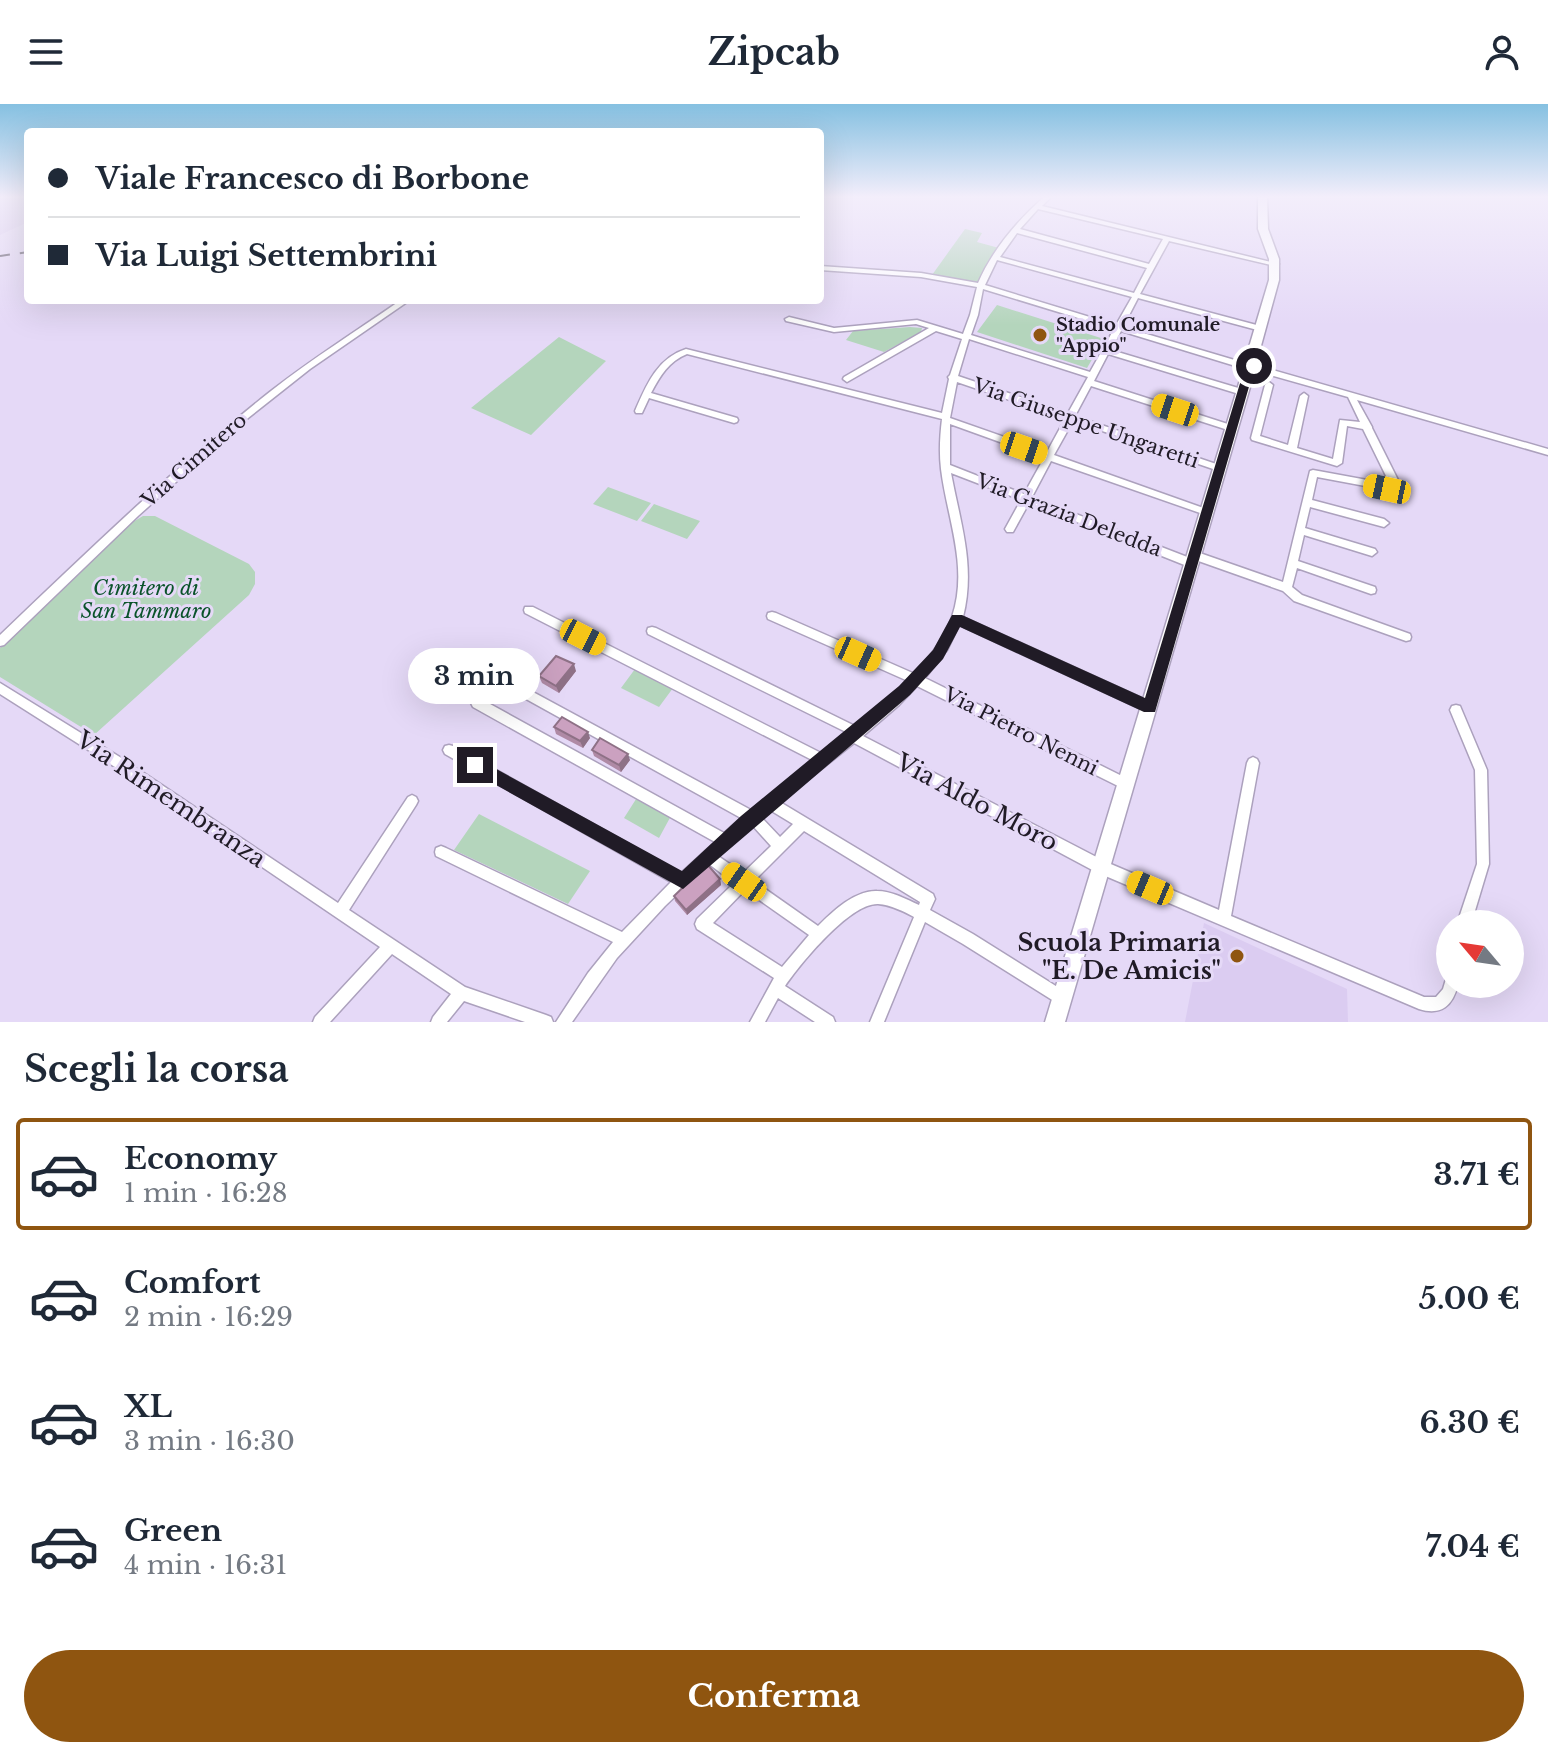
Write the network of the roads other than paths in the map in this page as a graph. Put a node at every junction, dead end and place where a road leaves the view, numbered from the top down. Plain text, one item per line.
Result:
1 (1009, 240) edge
2 (1051, 240) edge
3 (1166, 240) edge
4 (1175, 240) edge
5 (1267, 240) edge
6 (997, 258) junction
7 (1275, 264) junction
8 (1152, 267) junction
9 (824, 268) edge
10 (980, 292) junction
11 (1137, 295) junction
12 (400, 304) edge
13 (789, 319) dead end
14 (935, 328) junction
15 (1119, 329) junction
16 (1261, 329) junction
17 (966, 337) junction
18 (1107, 351) junction
19 (1250, 367) junction
20 (952, 377) junction
21 (847, 379) dead end
22 (1092, 380) junction
23 (1269, 385) dead end
24 (1242, 392) junction
25 (646, 394) junction
26 (1304, 396) dead end
27 (1352, 398) junction
28 (639, 411) dead end
29 (1071, 418) junction
30 (945, 419) junction
31 (734, 420) dead end
32 (1368, 427) junction
33 (1231, 428) junction
34 (1292, 449) junction
35 (1548, 452) edge
36 (1050, 457) junction
37 (946, 467) junction
38 (1219, 468) junction
39 (1028, 498) junction
40 (1306, 502) junction
41 (1206, 512) junction
42 (1384, 523) dead end
43 (1010, 529) dead end
44 (1300, 530) junction
45 (1372, 552) dead end
46 (1193, 559) junction
47 (1293, 563) junction
48 (1287, 588) junction
49 (1371, 590) dead end
50 (529, 610) dead end
51 (772, 616) dead end
52 (957, 619) junction
53 (652, 631) dead end
54 (1406, 637) dead end
55 (0, 642) edge
56 (492, 675) dead end
57 (915, 679) junction
58 (0, 688) edge
59 (477, 703) dead end
60 (1149, 707) junction
61 (1456, 710) dead end
62 (855, 734) junction
63 (449, 750) dead end
64 (823, 760) junction
65 (1253, 763) dead end
66 (1126, 784) junction
67 (412, 801) dead end
68 (770, 803) junction
69 (752, 817) junction
70 (803, 823) junction
71 (726, 841) junction
72 (780, 846) junction
73 (441, 852) dead end
74 (709, 857) junction
75 (1101, 867) junction
76 (683, 881) junction
77 (744, 882) junction
78 (1468, 910) edge
79 (340, 912) junction
80 (922, 913) junction
81 (1224, 919) junction
82 (820, 935) junction
83 (624, 940) junction
84 (390, 946) junction
85 (780, 982) junction
86 (461, 993) junction
87 (1062, 998) junction
88 (1444, 998) edge
89 (320, 1022) edge
90 (438, 1022) edge
91 (546, 1022) edge
92 (563, 1022) edge
93 (757, 1022) edge
94 (828, 1022) edge
95 (877, 1022) edge
96 (1055, 1022) edge

1 - 6 street
2 - 8 street
3 - 8 street
4 - 7 street
5 - 7 street
6 - 10 street
6 - 11 street
7 - 16 street
8 - 11 street
9 - 10 street
10 - 15 street
10 - 17 street
11 - 15 street
11 - 16 street
12 - 55 street, Via Cimitero
13 - 14 street
14 - 17 street
14 - 21 street
15 - 18 street
15 - 19 street
16 - 19 street
17 - 20 street
17 - 22 street
18 - 22 street
18 - 24 street
19 - 24 street
19 - 27 street
20 - 29 street, Via Giuseppe Ungaretti
20 - 30 street
22 - 29 street
22 - 33 street
23 - 34 street
24 - 33 street
25 - 28 street
25 - 30 street
25 - 31 street
26 - 34 street
27 - 32 street
27 - 35 street
29 - 36 street
29 - 38 street, Via Giuseppe Ungaretti
30 - 36 street
30 - 37 street
32 - 34 street
32 - 40 street
33 - 38 street
36 - 39 street
36 - 41 street
37 - 39 street, Via Grazia Deledda
37 - 52 street
38 - 41 street
39 - 43 street
39 - 46 street, Via Grazia Deledda
40 - 42 street
40 - 44 street
41 - 46 street
44 - 45 street
44 - 47 street
46 - 48 street, Via Grazia Deledda
46 - 60 street
47 - 48 street
47 - 49 street
48 - 54 street, Via Grazia Deledda
50 - 64 street
51 - 57 street, Via Pietro Nenni
52 - 57 street
52 - 60 street
53 - 62 street, Via Aldo Moro
56 - 69 street
57 - 62 street
57 - 66 street, Via Pietro Nenni
58 - 79 street, Via Rimembranza
59 - 71 street
60 - 66 street
61 - 78 street
62 - 64 street
62 - 75 street, Via Aldo Moro
63 - 76 street
64 - 68 street
65 - 81 street
66 - 75 street
67 - 79 street
68 - 69 street
68 - 70 street
69 - 71 street
69 - 72 street
70 - 72 street
70 - 80 street
71 - 74 street
72 - 77 street
73 - 83 street
74 - 76 street
74 - 77 street
75 - 81 street, Via Aldo Moro
75 - 87 street
76 - 83 street
77 - 82 street
77 - 85 street
79 - 84 street, Via Rimembranza
80 - 82 street
80 - 87 street
80 - 95 street
81 - 88 street, Via Aldo Moro
82 - 85 street
83 - 92 street
84 - 86 street, Via Rimembranza
84 - 89 street
85 - 93 street
85 - 94 street
86 - 90 street
86 - 91 street, Via Rimembranza
87 - 96 street

